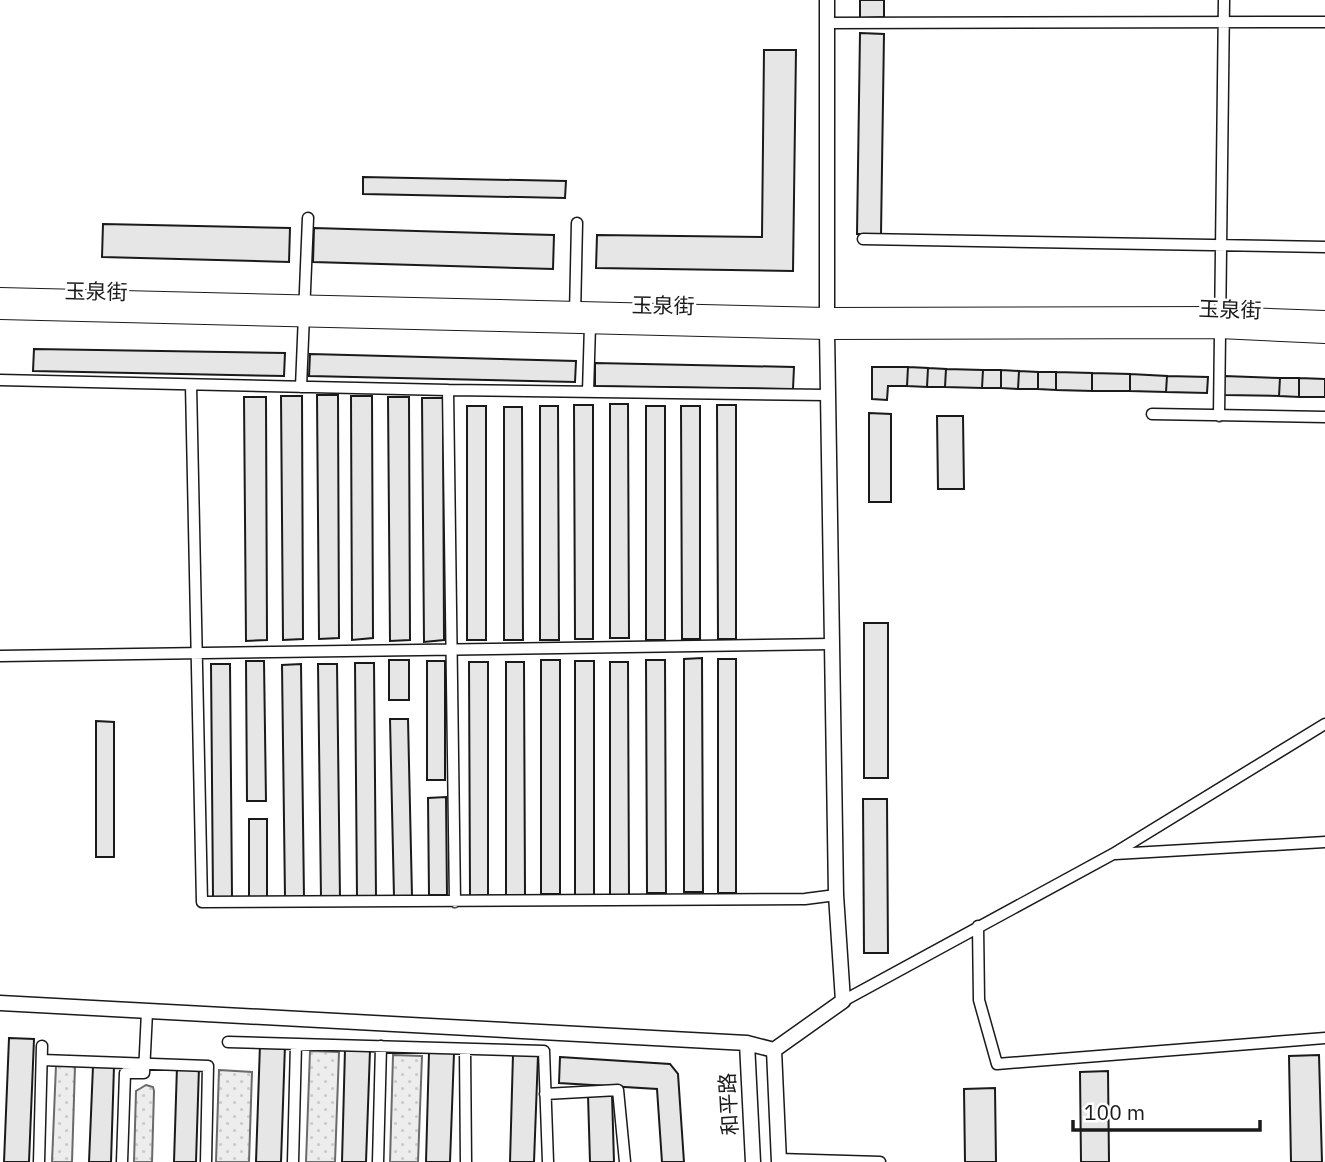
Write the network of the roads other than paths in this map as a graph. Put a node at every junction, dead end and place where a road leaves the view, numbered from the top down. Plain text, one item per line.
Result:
1 (827, 0) edge
2 (1224, 0) edge
3 (1224, 22) junction
4 (1325, 22) edge
5 (827, 23) junction
6 (308, 218) dead end
7 (577, 223) dead end
8 (863, 239) dead end
9 (1220, 246) junction
10 (1325, 247) edge
11 (0, 296) edge
12 (0, 311) edge
13 (304, 311) junction
14 (1325, 319) edge
15 (580, 320) junction
16 (827, 323) junction
17 (1219, 323) junction
18 (1325, 335) edge
19 (0, 380) edge
20 (191, 385) junction
21 (301, 387) junction
22 (448, 390) junction
23 (588, 391) junction
24 (828, 395) junction
25 (1152, 414) dead end
26 (1219, 416) junction
27 (1325, 417) edge
28 (832, 644) junction
29 (450, 650) junction
30 (196, 653) junction
31 (0, 656) edge
32 (1325, 724) edge
33 (1325, 842) edge
34 (1113, 854) junction
35 (836, 895) junction
36 (455, 902) junction
37 (978, 926) junction
38 (843, 1001) junction
39 (0, 1003) edge
40 (147, 1012) junction
41 (1325, 1038) edge
42 (229, 1042) dead end
43 (747, 1043) junction
44 (296, 1044) junction
45 (42, 1046) dead end
46 (381, 1046) junction
47 (465, 1048) junction
48 (774, 1050) junction
49 (42, 1060) junction
50 (145, 1062) junction
51 (545, 1094) junction
52 (779, 1161) edge
53 (39, 1162) edge
54 (122, 1162) edge
55 (206, 1162) edge
56 (293, 1162) edge
57 (378, 1162) edge
58 (466, 1162) edge
59 (548, 1162) edge
60 (625, 1162) edge
61 (753, 1162) edge
62 (880, 1162) edge

1 - 5 street
2 - 3 street
3 - 4 street
3 - 5 street
3 - 9 street
5 - 16 street
6 - 13 street
7 - 15 street
8 - 9 street
9 - 10 street
9 - 17 street
11 - 13 main road, 玉泉街
12 - 13 main road, 玉泉街
13 - 15 main road, 玉泉街
13 - 21 street
14 - 17 main road, 玉泉街
15 - 16 main road, 玉泉街
15 - 23 street
16 - 17 main road, 玉泉街
16 - 24 street
17 - 18 main road, 玉泉街
17 - 26 street
19 - 20 street
20 - 21 street
20 - 30 street
21 - 22 street
22 - 23 street
22 - 29 street
23 - 24 street
24 - 28 street
25 - 26 street
26 - 27 street
28 - 29 street
28 - 35 street
29 - 30 street
29 - 36 street
30 - 31 street
30 - 36 street
32 - 34 street
33 - 34 street
34 - 37 street
35 - 36 street
35 - 38 street
37 - 38 street
37 - 41 street
38 - 48 street
39 - 40 street
40 - 43 street
40 - 50 street
42 - 44 street
43 - 48 street
43 - 61 street, 和平路
44 - 46 street
44 - 56 street
45 - 49 street
46 - 47 street
46 - 57 street
47 - 51 street
47 - 58 street
48 - 52 street
49 - 50 street
49 - 53 street
50 - 54 street
50 - 55 street
51 - 59 street
51 - 60 street
52 - 62 street

